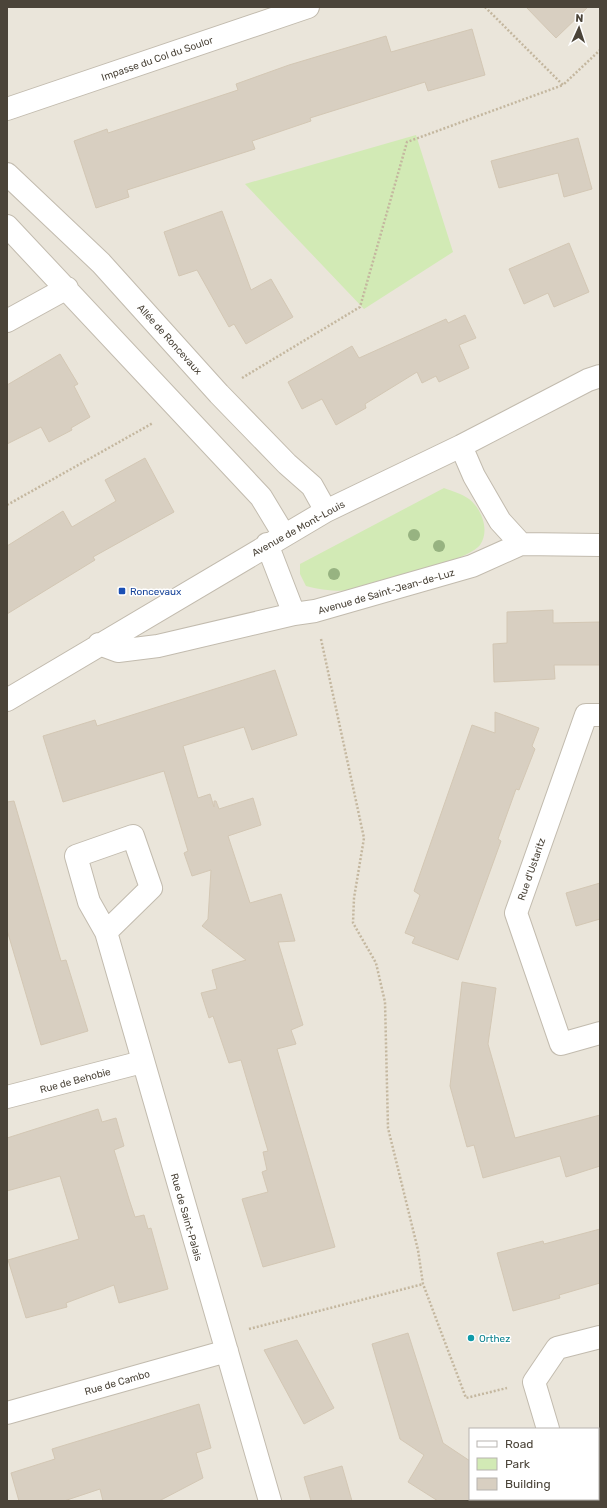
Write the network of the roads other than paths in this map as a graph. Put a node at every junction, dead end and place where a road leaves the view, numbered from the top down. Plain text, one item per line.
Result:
1 (308, 7) edge
2 (7, 109) edge
3 (7, 174) edge
4 (7, 226) edge
5 (67, 288) junction
6 (7, 321) edge
7 (600, 376) edge
8 (461, 446) junction
9 (326, 511) junction
10 (276, 540) junction
11 (521, 544) junction
12 (600, 545) edge
13 (294, 614) junction
14 (99, 644) junction
15 (7, 700) edge
16 (600, 715) edge
17 (106, 932) dead end
18 (600, 1033) edge
19 (142, 1062) junction
20 (7, 1097) edge
21 (600, 1337) edge
22 (224, 1343) junction
23 (7, 1413) edge
24 (548, 1428) edge
25 (270, 1501) edge

1 - 2 street, Impasse du Col du Soulor
3 - 9 street, Allée de Roncevaux
4 - 5 street
5 - 6 street
5 - 10 street
7 - 8 street, Avenue de Mont-Louis
8 - 9 street, Avenue de Mont-Louis
8 - 11 street
9 - 10 street, Avenue de Mont-Louis
10 - 13 street
10 - 14 street, Avenue de Mont-Louis
11 - 12 street, Avenue de Saint-Jean-de-Luz
11 - 13 street, Avenue de Saint-Jean-de-Luz
13 - 14 street, Avenue de Saint-Jean-de-Luz
14 - 15 street, Avenue de Mont-Louis
16 - 18 street, Rue d'Ustaritz
17 - 19 street, Rue de Saint-Palais
19 - 20 street, Rue de Behobie
19 - 22 street, Rue de Saint-Palais
21 - 24 street
22 - 23 street, Rue de Cambo
22 - 25 street, Rue de Saint-Palais

